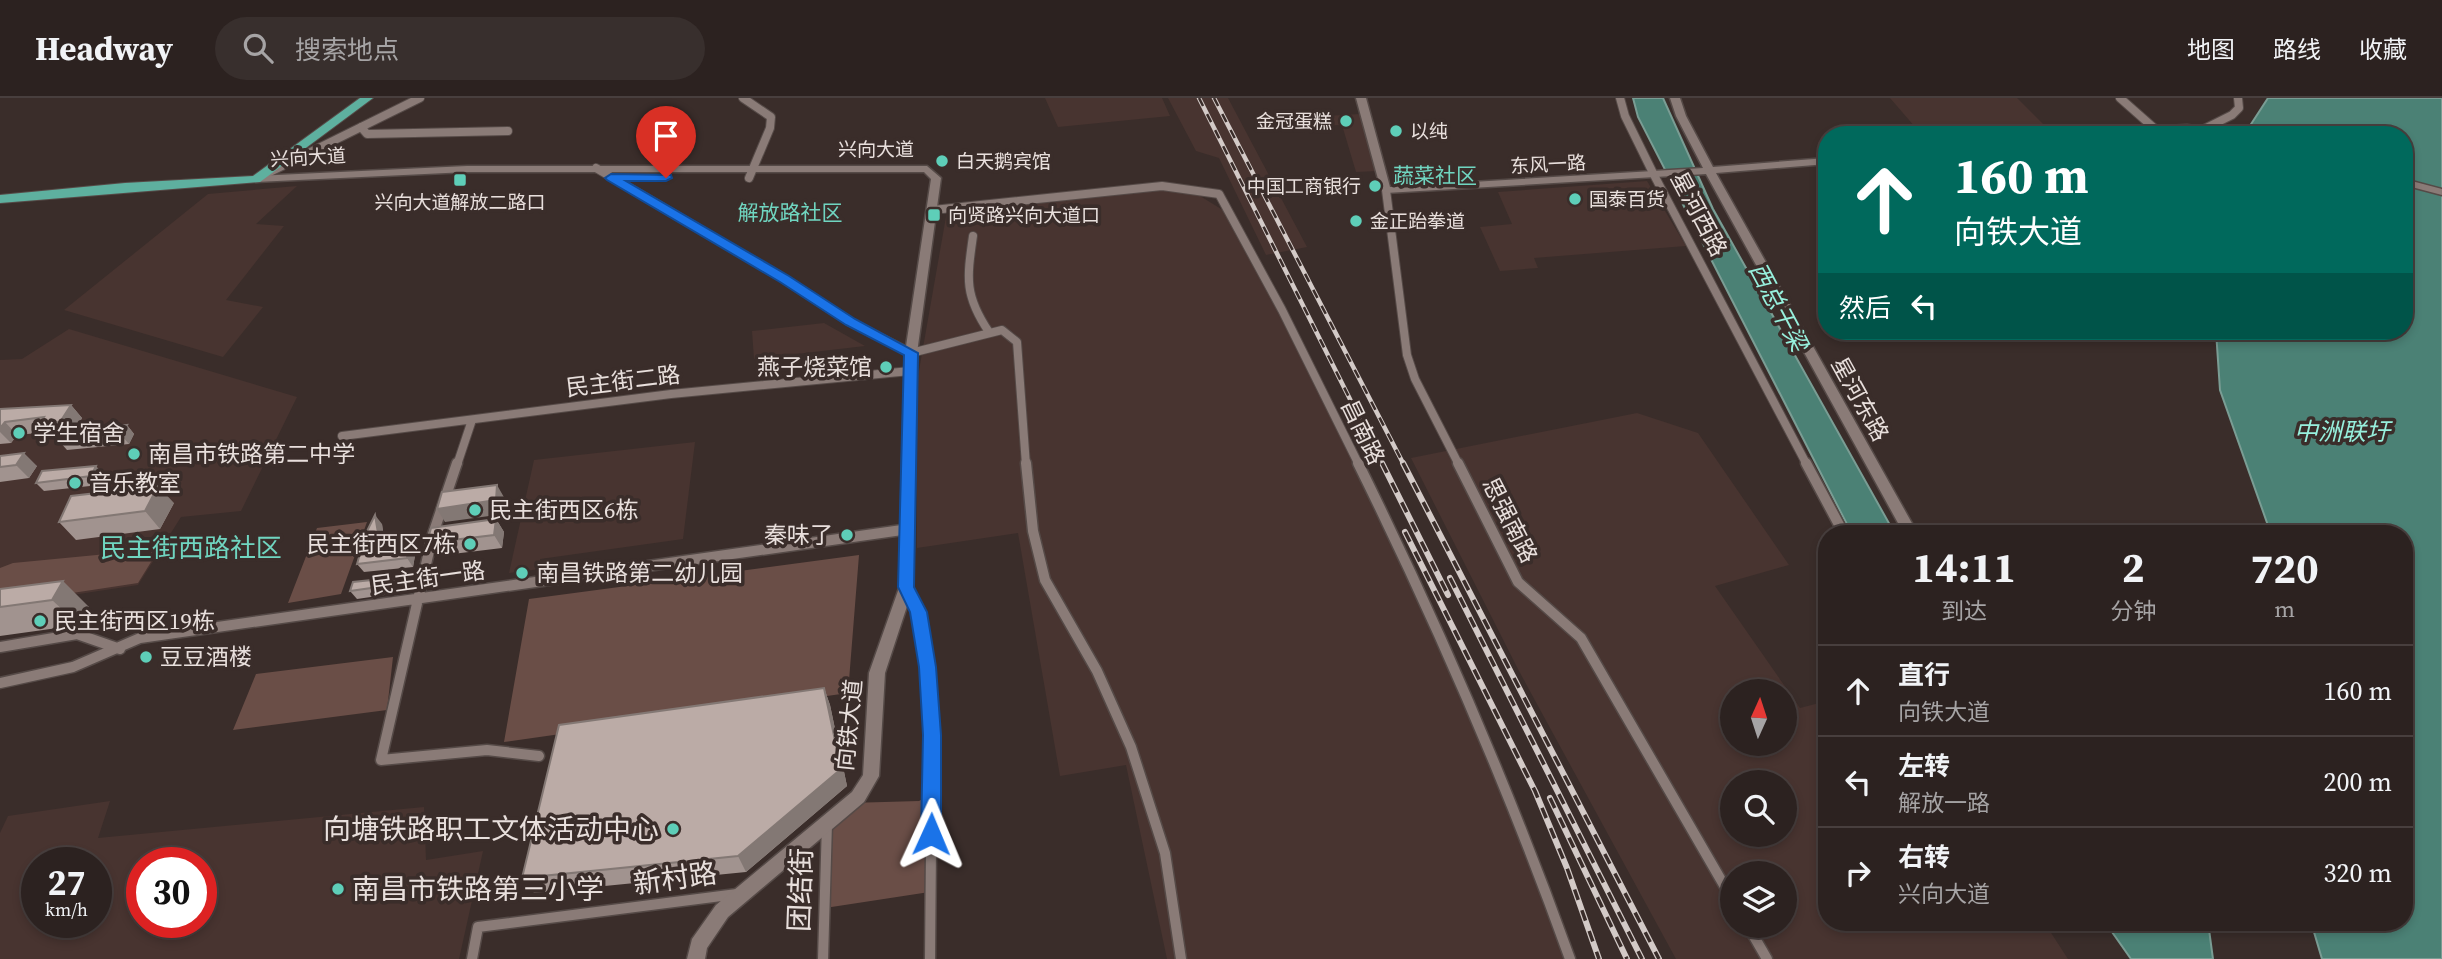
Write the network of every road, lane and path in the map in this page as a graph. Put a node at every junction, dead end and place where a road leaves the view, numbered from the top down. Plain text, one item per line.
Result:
1 (367, 98) edge
2 (420, 98) edge
3 (743, 98) edge
4 (1361, 98) edge
5 (1620, 98) edge
6 (1675, 98) edge
7 (2120, 98) edge
8 (2238, 98) edge
9 (2152, 126) edge
10 (2208, 126) edge
11 (361, 127) junction
12 (508, 131) dead end
13 (1818, 162) edge
14 (596, 169) junction
15 (1702, 170) junction
16 (751, 173) junction
17 (1654, 175) junction
18 (611, 178) junction
19 (936, 178) joint
20 (256, 179) junction
21 (2413, 184) edge
22 (1386, 190) junction
23 (2442, 192) edge
24 (0, 199) edge
25 (933, 210) junction
26 (973, 236) dead end
27 (989, 332) junction
28 (911, 353) junction
29 (911, 371) junction
30 (472, 420) junction
31 (342, 436) dead end
32 (1838, 525) edge
33 (1906, 525) edge
34 (909, 530) junction
35 (906, 587) junction
36 (416, 599) junction
37 (0, 647) edge
38 (120, 649) junction
39 (0, 683) edge
40 (539, 756) dead end
41 (827, 823) junction
42 (1720, 878) edge
43 (745, 892) junction
44 (1755, 938) edge
45 (472, 959) edge
46 (696, 959) edge
47 (823, 959) edge
48 (930, 959) edge
49 (1181, 959) edge
50 (1570, 959) edge
51 (1767, 959) edge

1 - 20 main road
2 - 11 street
3 - 16 street
4 - 22 street
5 - 17 street, 星河西路
6 - 15 street, 星河东路
7 - 9 street
8 - 10 street
11 - 12 street
11 - 20 street
13 - 15 street
14 - 16 street, 兴向大道
14 - 18 street
14 - 20 street, 兴向大道
15 - 17 street, 东风一路
15 - 33 street, 星河东路
16 - 18 street, 兴向大道
16 - 19 street, 兴向大道
17 - 22 street, 东风一路
17 - 32 street, 星河西路
18 - 20 street, 兴向大道
18 - 28 street
19 - 25 street, 向铁大道
20 - 24 main road, 兴向大道
21 - 23 street
22 - 42 street, 思强南路
25 - 28 street, 向铁大道
25 - 50 street, 昌南路
26 - 27 street
27 - 28 street
27 - 49 street
28 - 29 street, 向铁大道
29 - 30 street, 民主街二路
29 - 34 street, 向铁大道
30 - 31 street, 民主街二路
30 - 36 street
34 - 35 street, 向铁大道
34 - 36 street, 民主街一路
35 - 41 street, 向铁大道
35 - 48 street
36 - 38 street, 民主街一路
36 - 40 street
37 - 38 street
38 - 39 street, 民主街一路
41 - 43 street, 向铁大道
41 - 47 street, 团结街
43 - 45 street, 新村路
43 - 46 street, 向铁大道
44 - 51 street

